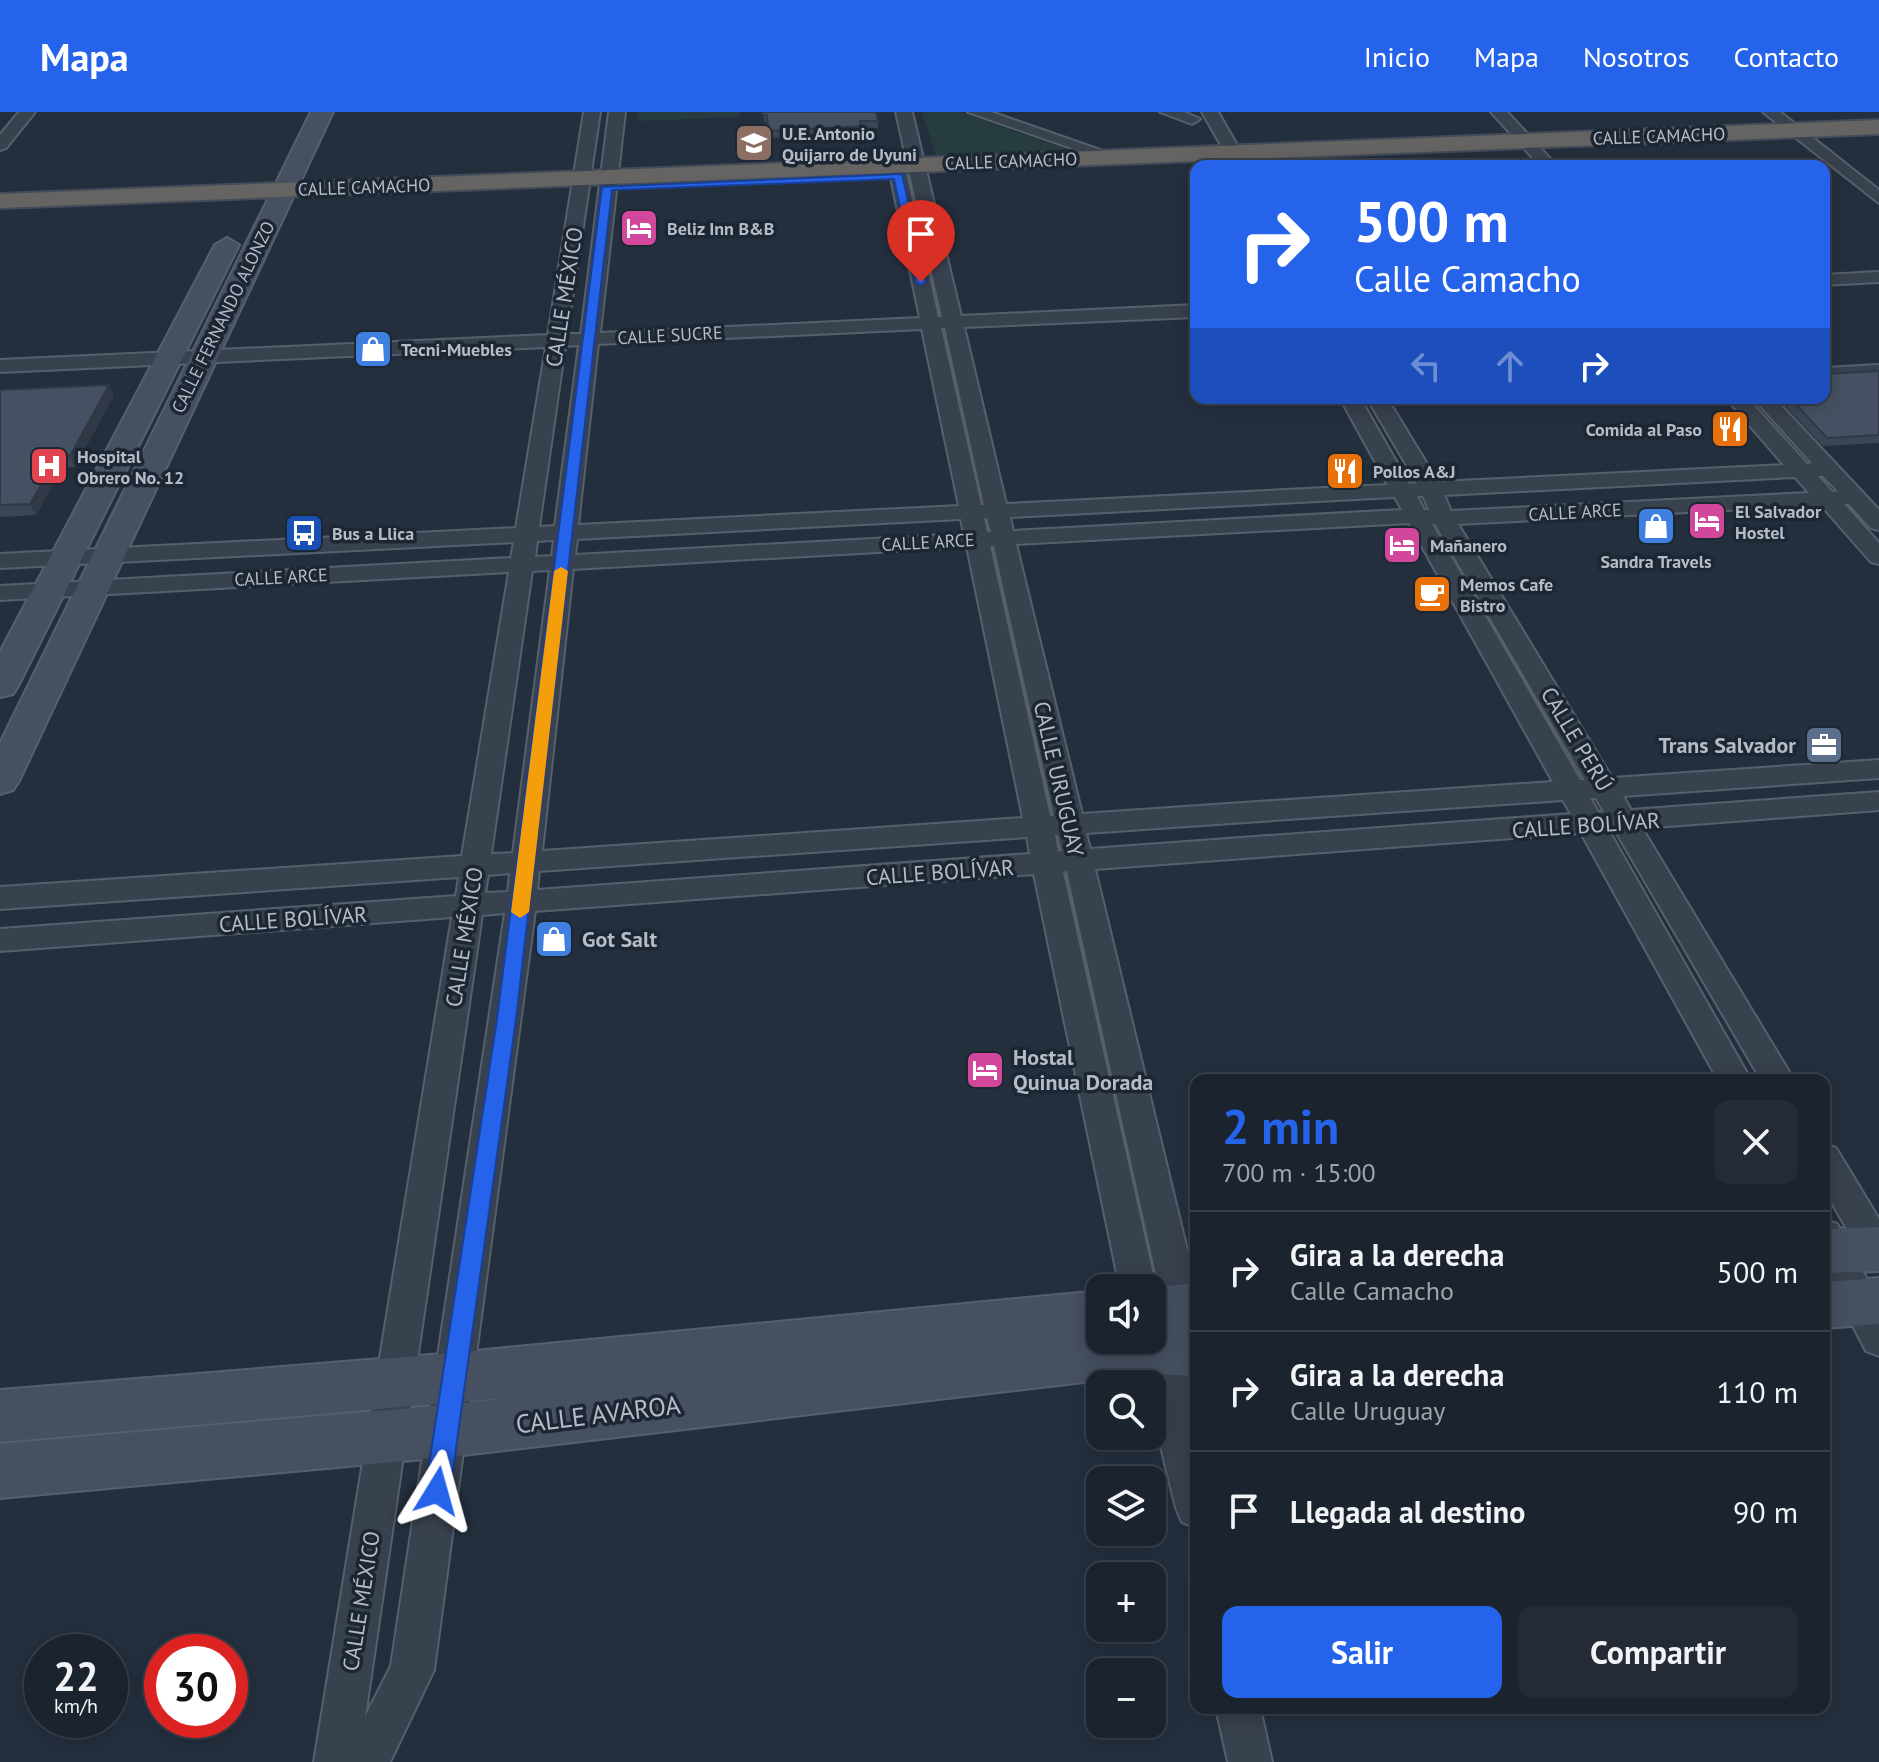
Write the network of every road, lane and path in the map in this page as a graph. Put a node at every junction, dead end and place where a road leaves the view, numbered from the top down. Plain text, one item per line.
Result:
1 (27, 112) edge
2 (295, 112) edge
3 (322, 112) edge
4 (592, 112) edge
5 (617, 112) edge
6 (885, 112) edge
7 (904, 112) edge
8 (976, 112) edge
9 (1168, 112) edge
10 (1210, 112) edge
11 (1478, 112) edge
12 (1499, 112) edge
13 (1771, 112) edge
14 (1879, 127) edge
15 (1807, 130) edge
16 (1879, 137) edge
17 (0, 145) edge
18 (1215, 147) edge
19 (1526, 153) edge
20 (1112, 157) junction
21 (907, 170) junction
22 (1879, 180) edge
23 (595, 183) junction
24 (267, 195) junction
25 (1879, 198) edge
26 (0, 201) edge
27 (0, 211) edge
28 (1879, 265) edge
29 (1830, 267) edge
30 (1879, 277) edge
31 (1830, 280) edge
32 (1190, 297) edge
33 (1190, 311) edge
34 (940, 315) junction
35 (590, 331) junction
36 (558, 333) junction
37 (0, 348) edge
38 (208, 349) junction
39 (173, 350) junction
40 (0, 366) edge
41 (1879, 371) edge
42 (1830, 374) edge
43 (1353, 404) edge
44 (1381, 404) edge
45 (1741, 404) edge
46 (1769, 404) edge
47 (1799, 469) junction
48 (1829, 469) junction
49 (1431, 489) junction
50 (1402, 491) junction
51 (1856, 497) junction
52 (1827, 499) junction
53 (983, 512) junction
54 (1414, 516) junction
55 (1443, 518) junction
56 (1879, 523) edge
57 (527, 534) junction
58 (1003, 538) junction
59 (975, 540) junction
60 (564, 547) junction
61 (109, 556) junction
62 (1879, 557) edge
63 (66, 558) junction
64 (0, 561) edge
65 (522, 564) junction
66 (93, 587) junction
67 (49, 590) junction
68 (0, 593) edge
69 (0, 686) edge
70 (1879, 769) edge
71 (0, 781) edge
72 (1607, 790) junction
73 (1572, 792) junction
74 (1879, 801) edge
75 (1626, 822) junction
76 (1590, 825) junction
77 (1070, 826) junction
78 (1037, 828) junction
79 (525, 862) junction
80 (1079, 862) junction
81 (1045, 864) junction
82 (475, 866) junction
83 (0, 898) edge
84 (521, 902) junction
85 (469, 906) junction
86 (0, 940) edge
87 (1732, 1074) edge
88 (1774, 1074) edge
89 (1830, 1177) edge
90 (1853, 1248) edge
91 (1860, 1312) edge
92 (1086, 1316) edge
93 (1170, 1326) edge
94 (454, 1378) junction
95 (395, 1382) junction
96 (0, 1416) edge
97 (446, 1431) junction
98 (387, 1434) junction
99 (0, 1471) edge
100 (1190, 1480) edge
101 (1239, 1714) edge
102 (336, 1762) edge
103 (366, 1762) edge
104 (1250, 1762) edge

1 - 17 street
2 - 24 main road, CALLE FERNANDO ALONZO
3 - 24 main road, CALLE FERNANDO ALONZO
4 - 23 street, CALLE MÉXICO
5 - 23 street, CALLE MÉXICO
6 - 21 street, CALLE URUGUAY
7 - 21 street, CALLE URUGUAY
8 - 20 street
9 - 18 street
10 - 18 street
11 - 19 street
12 - 19 street
13 - 15 street
14 - 15 highway, CALLE CAMACHO
15 - 16 highway, CALLE CAMACHO
15 - 19 highway, CALLE CAMACHO
15 - 22 street
15 - 25 street
18 - 19 highway, CALLE CAMACHO
18 - 20 highway, CALLE CAMACHO
18 - 21 highway, CALLE CAMACHO
20 - 21 highway, CALLE CAMACHO
21 - 23 highway, CALLE CAMACHO
21 - 34 street, CALLE URUGUAY
23 - 24 highway, CALLE CAMACHO
23 - 35 street, CALLE MÉXICO
23 - 36 street, CALLE MÉXICO
24 - 26 highway, CALLE CAMACHO
24 - 27 highway, CALLE CAMACHO
24 - 38 main road, CALLE FERNANDO ALONZO
24 - 39 main road, CALLE FERNANDO ALONZO
28 - 29 street
30 - 31 street
32 - 34 street, CALLE SUCRE
33 - 34 street, CALLE SUCRE
34 - 35 street, CALLE SUCRE
34 - 53 street, CALLE URUGUAY
35 - 36 street, CALLE SUCRE
35 - 60 street, CALLE MÉXICO
36 - 38 street, CALLE SUCRE
36 - 57 street, CALLE MÉXICO
37 - 39 street, CALLE SUCRE
38 - 39 street, CALLE SUCRE
38 - 61 main road, CALLE FERNANDO ALONZO
39 - 40 street, CALLE SUCRE
39 - 63 main road, CALLE FERNANDO ALONZO
41 - 42 street
43 - 50 street, CALLE PERÚ
44 - 49 street, CALLE PERÚ
45 - 47 street
46 - 48 street
47 - 48 street, CALLE ARCE
47 - 49 street, CALLE ARCE
47 - 52 street
48 - 51 street
49 - 50 street, CALLE ARCE
49 - 55 street, CALLE PERÚ
50 - 53 street, CALLE ARCE
50 - 54 street, CALLE PERÚ
51 - 52 street, CALLE ARCE
51 - 56 street
52 - 55 street, CALLE ARCE
52 - 62 street
53 - 58 street, CALLE URUGUAY
53 - 59 street, CALLE URUGUAY
53 - 60 street, CALLE ARCE
54 - 55 street, CALLE ARCE
54 - 58 street, CALLE ARCE
54 - 73 street, CALLE PERÚ
55 - 72 street, CALLE PERÚ
57 - 60 street, CALLE ARCE
57 - 61 street, CALLE ARCE
57 - 65 street, CALLE MÉXICO
58 - 59 street, CALLE ARCE
58 - 77 street, CALLE URUGUAY
59 - 60 street, CALLE ARCE
59 - 78 street, CALLE URUGUAY
60 - 65 street, CALLE ARCE
60 - 79 street, CALLE MÉXICO
61 - 63 street, CALLE ARCE
61 - 66 main road, CALLE FERNANDO ALONZO
63 - 64 street, CALLE ARCE
63 - 67 main road, CALLE FERNANDO ALONZO
65 - 66 street, CALLE ARCE
65 - 82 street, CALLE MÉXICO
66 - 67 street, CALLE ARCE
66 - 71 main road, CALLE FERNANDO ALONZO
67 - 68 street, CALLE ARCE
67 - 69 main road, CALLE FERNANDO ALONZO
70 - 72 street, CALLE BOLÍVAR
72 - 73 street, CALLE BOLÍVAR
72 - 75 street, CALLE PERÚ
73 - 76 street, CALLE PERÚ
73 - 77 street, CALLE BOLÍVAR
74 - 75 street, CALLE BOLÍVAR
75 - 76 street, CALLE BOLÍVAR
75 - 88 street, CALLE PERÚ
76 - 80 street, CALLE BOLÍVAR
76 - 87 street, CALLE PERÚ
77 - 78 street, CALLE BOLÍVAR
77 - 80 street, CALLE URUGUAY
78 - 79 street, CALLE BOLÍVAR
78 - 81 street, CALLE URUGUAY
79 - 82 street, CALLE BOLÍVAR
79 - 84 street, CALLE MÉXICO
80 - 81 street, CALLE BOLÍVAR
80 - 93 street, CALLE URUGUAY
81 - 84 street, CALLE BOLÍVAR
81 - 93 street, CALLE URUGUAY
82 - 83 street, CALLE BOLÍVAR
82 - 85 street, CALLE MÉXICO
84 - 85 street, CALLE BOLÍVAR
84 - 94 street, CALLE MÉXICO
85 - 86 street, CALLE BOLÍVAR
85 - 95 street, CALLE MÉXICO
89 - 90 street
90 - 91 street
92 - 94 main road, CALLE AVAROA
93 - 97 main road, CALLE AVAROA
93 - 100 street, CALLE URUGUAY
94 - 95 main road, CALLE AVAROA
94 - 97 street, CALLE MÉXICO
95 - 96 main road, CALLE AVAROA
95 - 98 street, CALLE MÉXICO
97 - 98 main road, CALLE AVAROA
97 - 103 street, CALLE MÉXICO
98 - 99 main road, CALLE AVAROA
98 - 102 street, CALLE MÉXICO
101 - 104 street

